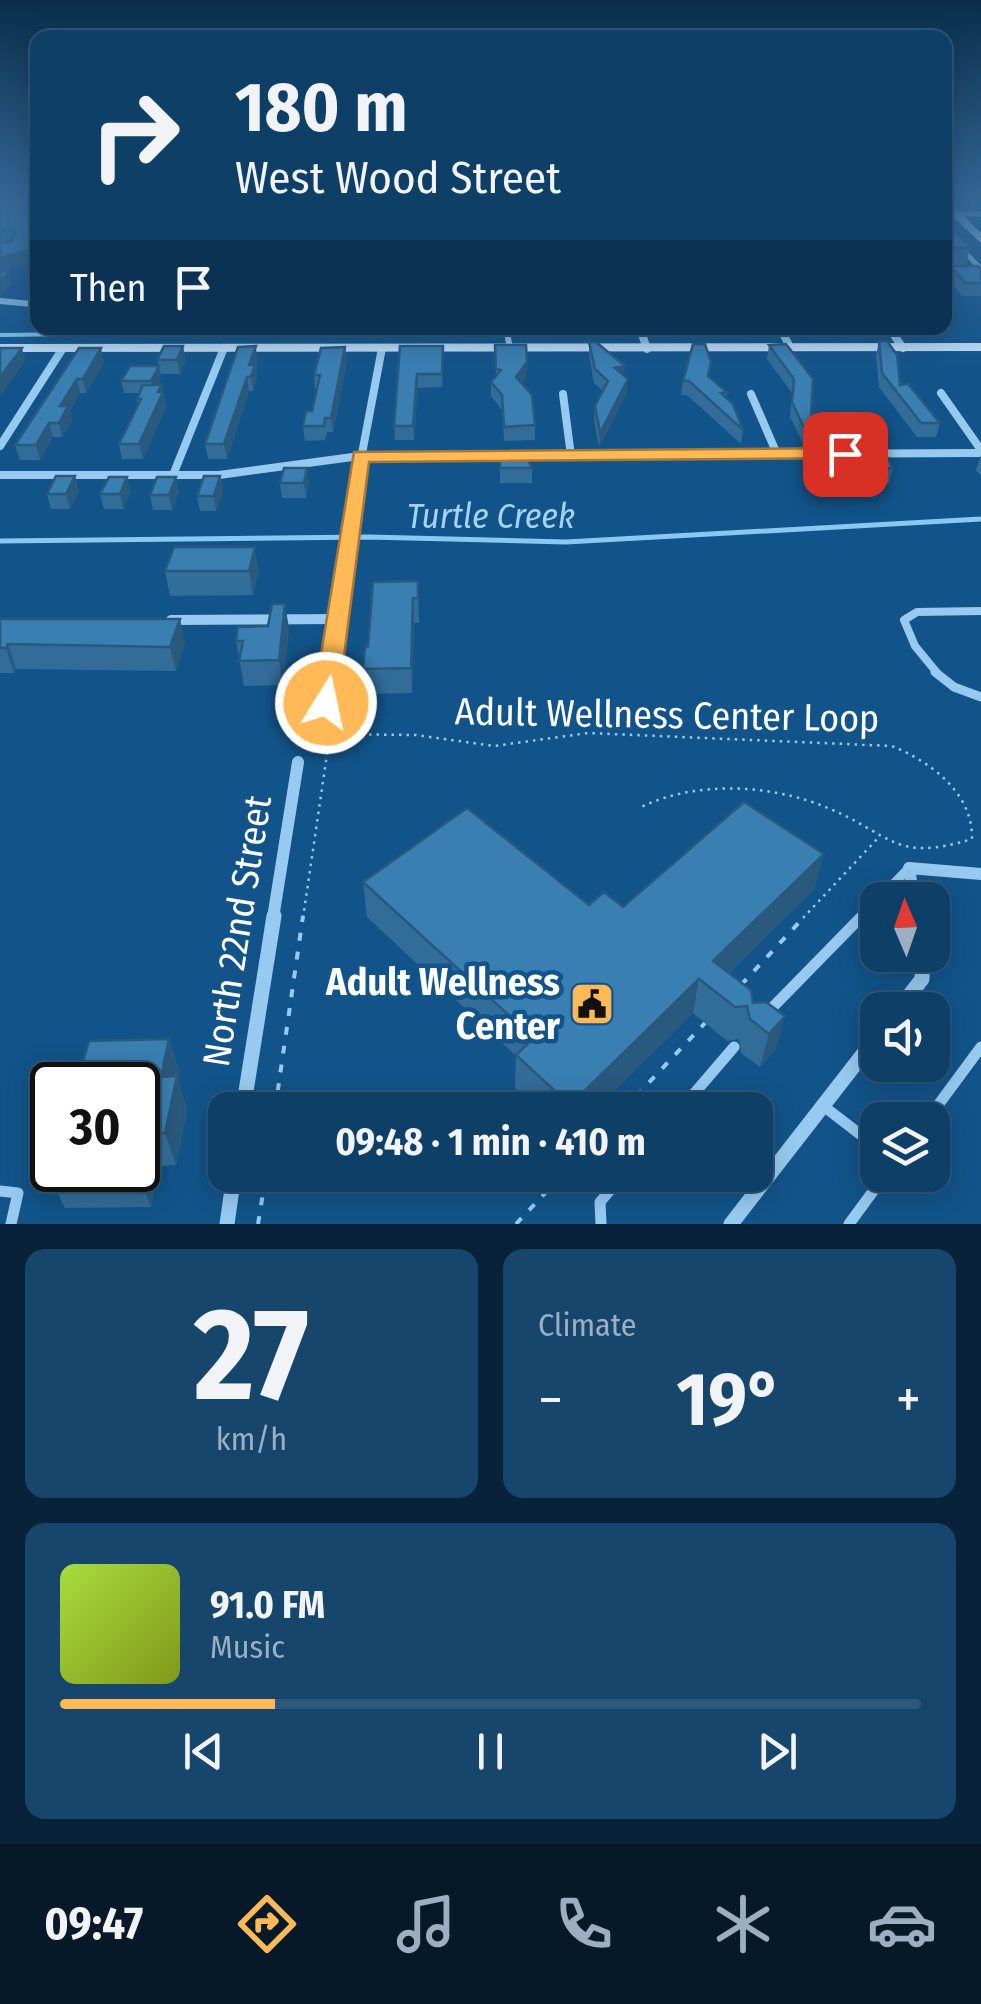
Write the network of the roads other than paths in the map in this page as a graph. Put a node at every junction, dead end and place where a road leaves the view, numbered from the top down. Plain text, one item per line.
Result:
1 (981, 271) edge
2 (963, 272) edge
3 (0, 301) edge
4 (30, 304) edge
5 (507, 335) edge
6 (642, 335) edge
7 (784, 335) edge
8 (893, 335) edge
9 (790, 347) junction
10 (981, 347) edge
11 (0, 348) edge
12 (64, 348) junction
13 (224, 348) junction
14 (382, 348) junction
15 (510, 348) junction
16 (647, 348) junction
17 (903, 348) junction
18 (941, 393) dead end
19 (563, 394) dead end
20 (751, 394) dead end
21 (0, 446) edge
22 (981, 452) edge
23 (777, 454) junction
24 (360, 456) junction
25 (571, 456) junction
26 (173, 474) junction
27 (0, 475) edge
28 (981, 611) edge
29 (340, 619) junction
30 (160, 620) edge
31 (981, 697) edge
32 (326, 703) dead end
33 (298, 762) dead end
34 (908, 868) junction
35 (981, 874) edge
36 (911, 882) edge
37 (763, 1016) edge
38 (734, 1047) dead end
39 (981, 1047) edge
40 (860, 1058) edge
41 (246, 1092) edge
42 (695, 1092) edge
43 (940, 1102) edge
44 (822, 1105) junction
45 (860, 1134) edge
46 (0, 1191) edge
47 (231, 1192) edge
48 (609, 1192) edge
49 (873, 1192) edge
50 (11, 1224) edge
51 (226, 1224) edge
52 (601, 1224) edge
53 (731, 1224) edge
54 (849, 1224) edge

1 - 2 lane
3 - 4 street
5 - 15 lane
6 - 16 street
7 - 9 street
8 - 17 street
9 - 16 main road
9 - 17 main road
10 - 17 main road
11 - 12 main road
12 - 13 main road
12 - 21 street
13 - 14 main road
13 - 26 street
14 - 15 main road
14 - 24 street
15 - 16 main road
18 - 22 street
19 - 25 street
20 - 23 street
22 - 23 street
23 - 25 street
24 - 25 street
24 - 26 street
24 - 29 street
26 - 27 street
28 - 31 lane
29 - 30 street
29 - 32 street
33 - 41 street, North 22nd Street
34 - 35 street
34 - 36 street
34 - 37 lane
38 - 42 lane
39 - 43 lane
40 - 44 street
44 - 45 lane
44 - 53 street
46 - 50 lane
47 - 51 street
48 - 52 lane
49 - 54 lane

